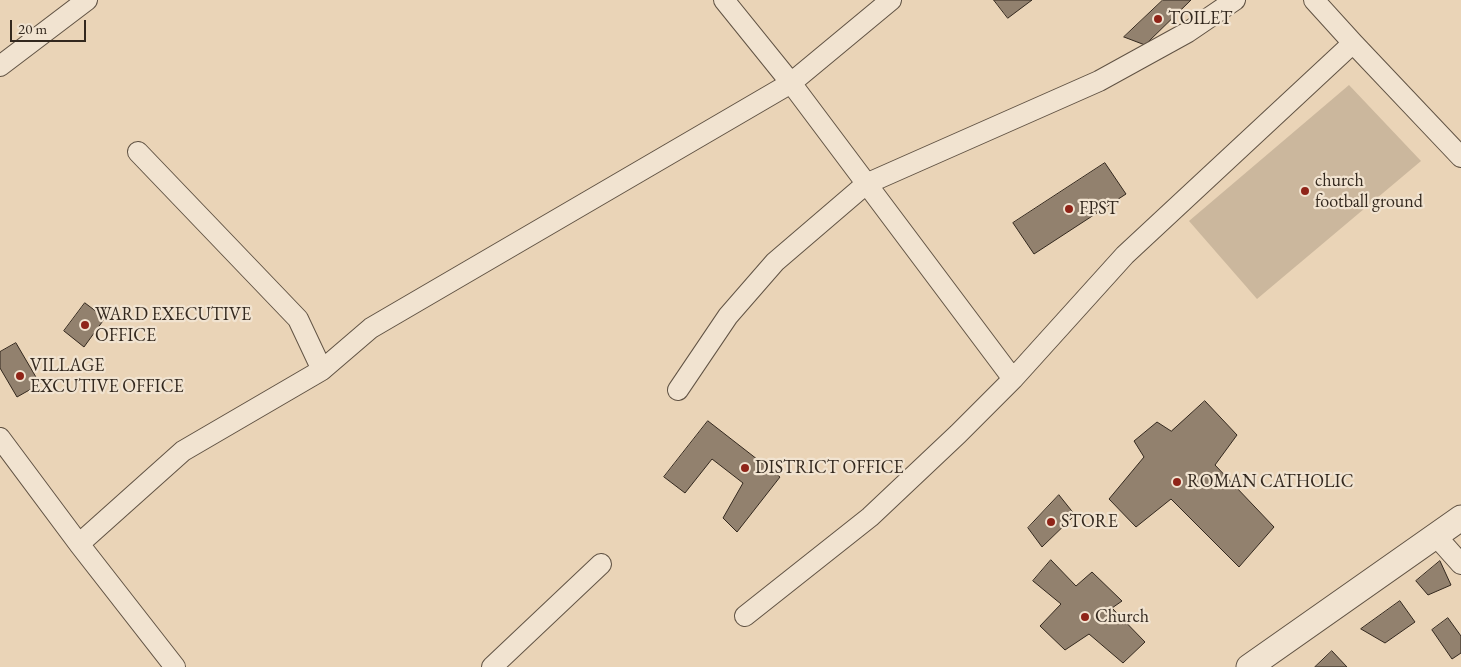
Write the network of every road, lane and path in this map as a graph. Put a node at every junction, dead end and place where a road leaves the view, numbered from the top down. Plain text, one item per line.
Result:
1 (87, 0) edge
2 (724, 0) edge
3 (891, 0) edge
4 (1235, 0) edge
5 (1314, 0) edge
6 (1353, 43) junction
7 (0, 66) edge
8 (791, 83) junction
9 (138, 152) dead end
10 (1461, 157) edge
11 (866, 184) junction
12 (322, 370) junction
13 (1013, 379) junction
14 (678, 390) dead end
15 (0, 438) edge
16 (1461, 518) edge
17 (1436, 536) junction
18 (78, 544) junction
19 (600, 564) dead end
20 (1461, 564) edge
21 (746, 616) dead end
22 (175, 667) edge
23 (492, 667) edge
24 (1249, 667) edge

1 - 7 street
2 - 8 street
3 - 8 street
4 - 11 street
5 - 6 street
6 - 10 street
6 - 13 street
8 - 11 street
8 - 12 street
9 - 12 street
11 - 13 street
11 - 14 street
12 - 18 street
13 - 21 street
15 - 18 street
16 - 17 street
17 - 20 street
17 - 24 street
18 - 22 street
19 - 23 street

